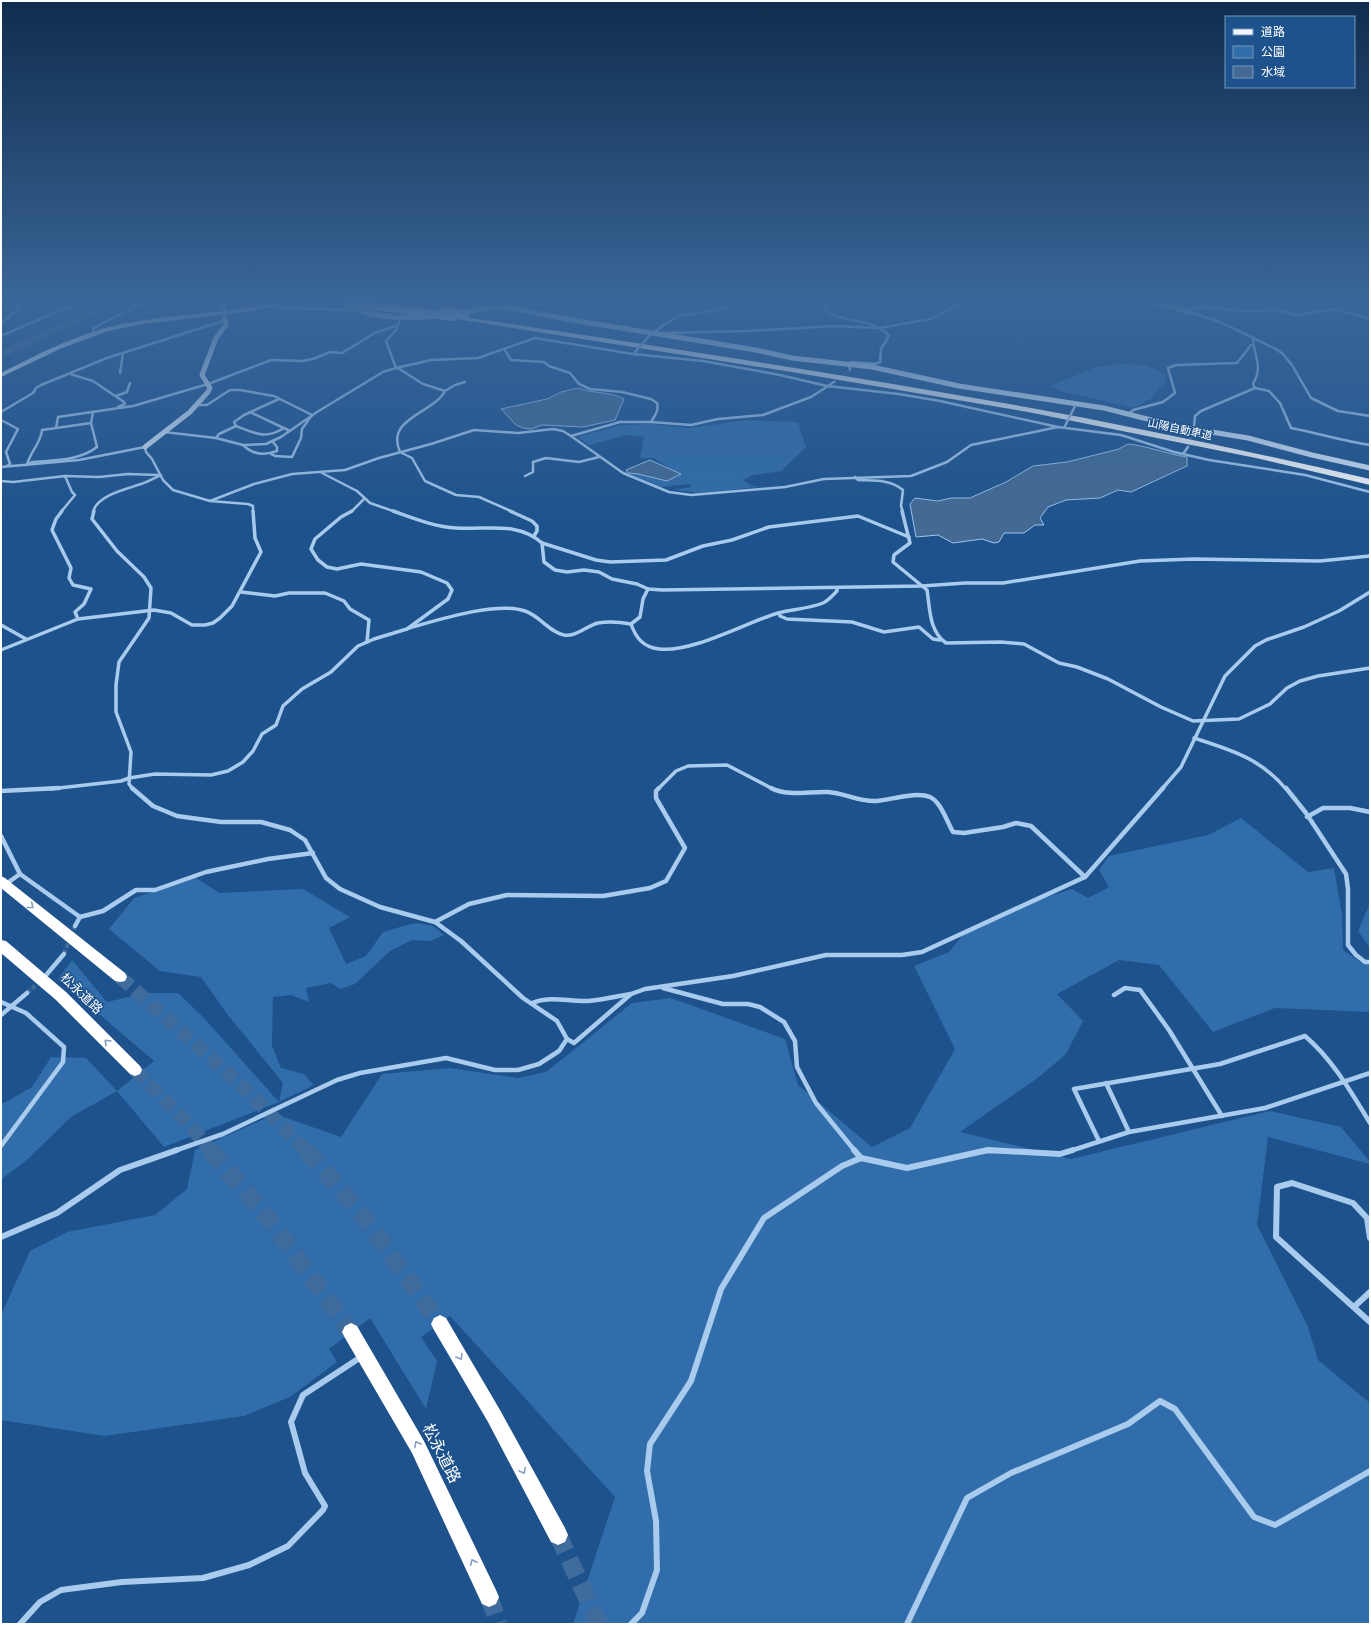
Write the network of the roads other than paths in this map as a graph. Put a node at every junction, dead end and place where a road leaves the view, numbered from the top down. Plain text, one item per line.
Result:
1 (61, 377) edge
2 (81, 377) edge
3 (203, 377) edge
4 (228, 377) edge
5 (375, 377) edge
6 (413, 377) edge
7 (573, 377) edge
8 (788, 377) edge
9 (837, 377) edge
10 (865, 377) edge
11 (917, 377) edge
12 (1170, 377) edge
13 (1257, 377) edge
14 (1299, 377) edge
15 (465, 382) dead end
16 (834, 382) tunnel mouth
17 (130, 383) dead end
18 (208, 384) junction
19 (827, 386) junction
20 (1255, 388) junction
21 (446, 391) junction
22 (116, 396) junction
23 (279, 399) junction
24 (197, 404) junction
25 (1076, 404) junction
26 (1, 412) edge
27 (92, 412) junction
28 (250, 412) junction
29 (1129, 414) junction
30 (312, 416) junction
31 (1370, 416) edge
32 (1, 420) edge
33 (651, 422) junction
34 (91, 423) junction
35 (236, 426) junction
36 (1194, 426) tunnel mouth
37 (1058, 427) junction
38 (1065, 427) junction
39 (56, 428) junction
40 (282, 429) junction
41 (290, 431) junction
42 (163, 432) junction
43 (571, 436) junction
44 (216, 438) junction
45 (273, 442) junction
46 (243, 445) junction
47 (1370, 445) edge
48 (1188, 447) tunnel mouth
49 (145, 448) junction
50 (400, 452) junction
51 (271, 454) junction
52 (1183, 454) junction
53 (599, 456) junction
54 (27, 465) junction
55 (6, 467) junction
56 (1, 468) edge
57 (1370, 468) edge
58 (322, 473) junction
59 (161, 475) junction
60 (65, 476) junction
61 (525, 476) dead end
62 (1370, 476) edge
63 (855, 477) junction
64 (1, 481) edge
65 (1370, 482) edge
66 (1370, 492) edge
67 (364, 499) junction
68 (210, 501) junction
69 (534, 536) junction
70 (909, 537) junction
71 (542, 543) junction
72 (1370, 556) edge
73 (922, 586) junction
74 (837, 588) junction
75 (648, 589) junction
76 (241, 592) junction
77 (1370, 592) edge
78 (149, 610) junction
79 (779, 613) junction
80 (78, 620) junction
81 (631, 624) junction
82 (1, 626) edge
83 (407, 629) junction
84 (26, 639) junction
85 (940, 640) junction
86 (367, 642) junction
87 (1, 650) edge
88 (1370, 668) edge
89 (1204, 721) junction
90 (1194, 738) junction
91 (129, 778) junction
92 (1, 791) edge
93 (1370, 812) edge
94 (1307, 817) junction
95 (1, 836) edge
96 (312, 853) junction
97 (20, 874) junction
98 (1086, 877) junction
99 (3, 883) edge
100 (80, 917) junction
101 (435, 922) junction
102 (75, 926) tunnel mouth
103 (1, 945) edge
104 (64, 954) tunnel mouth
105 (1370, 962) edge
106 (46, 974) dead end
107 (120, 977) tunnel mouth
108 (661, 987) junction
109 (27, 993) tunnel mouth
110 (631, 994) junction
111 (1114, 995) dead end
112 (1, 1002) edge
113 (532, 1003) junction
114 (1, 1006) edge
115 (8, 1007) junction
116 (1, 1014) edge
117 (567, 1038) junction
118 (1193, 1068) junction
119 (135, 1070) tunnel mouth
120 (1370, 1073) edge
121 (1344, 1082) junction
122 (1106, 1083) junction
123 (1222, 1116) junction
124 (1370, 1123) edge
125 (1129, 1132) junction
126 (1099, 1141) junction
127 (1, 1146) edge
128 (861, 1158) junction
129 (1369, 1216) edge
130 (1, 1236) edge
131 (1370, 1238) edge
132 (1370, 1292) edge
133 (1354, 1307) junction
134 (1370, 1322) edge
135 (440, 1324) tunnel mouth
136 (352, 1332) tunnel mouth
137 (365, 1354) junction
138 (1370, 1471) edge
139 (558, 1536) tunnel mouth
140 (489, 1597) tunnel mouth
141 (20, 1624) edge
142 (630, 1624) edge
143 (907, 1624) edge

1 - 26 street
2 - 22 street
3 - 18 street
4 - 18 street
5 - 30 street
6 - 21 street
7 - 33 street
8 - 19 street
9 - 65 highway, 山陽自動車道, bridge
10 - 62 highway, 山陽自動車道
11 - 25 street
12 - 29 street
13 - 20 street
14 - 31 street
15 - 21 street
16 - 19 street
17 - 22 street
18 - 24 street
18 - 27 street
19 - 33 street
19 - 37 street
20 - 36 street
20 - 47 street
21 - 50 street
22 - 27 street
23 - 24 street
23 - 28 street
23 - 30 street
24 - 42 street
25 - 29 street
25 - 38 street, bridge
27 - 34 street
27 - 39 street
28 - 35 street
28 - 40 street
29 - 57 street
30 - 41 street
30 - 51 street
32 - 55 street
33 - 43 street
34 - 39 street
34 - 54 street
35 - 40 street
35 - 44 street
37 - 38 street
37 - 63 street
38 - 52 street
39 - 54 street
40 - 41 street
41 - 45 street
42 - 44 street
42 - 49 street
43 - 50 street
43 - 53 street
44 - 46 street
45 - 46 street
45 - 51 street
46 - 51 street
48 - 52 street
49 - 54 street
49 - 59 street
50 - 58 street
50 - 69 street
52 - 66 street
53 - 61 street
53 - 63 street
54 - 55 street
55 - 56 street
58 - 67 street
58 - 68 street
59 - 60 street
59 - 68 street
59 - 78 street
60 - 64 street
60 - 80 street
63 - 70 street
67 - 69 street
67 - 83 street
68 - 76 street
69 - 71 street
70 - 71 street
70 - 73 street
71 - 75 street
72 - 73 street
73 - 74 street
73 - 85 street
74 - 75 street
74 - 79 street
75 - 81 street
76 - 78 street
76 - 86 street
77 - 89 street
78 - 80 street
78 - 91 street
79 - 81 street
79 - 85 street
80 - 84 street
81 - 83 street
82 - 84 street
83 - 86 street
84 - 87 street
85 - 89 street
86 - 91 street
88 - 89 street
89 - 90 street
90 - 94 street
90 - 98 street
91 - 92 street
91 - 96 street
93 - 94 street
94 - 105 street
95 - 97 street
96 - 100 street
96 - 101 street
97 - 99 street
97 - 100 street
98 - 101 street
98 - 108 street
99 -> 107 highway
100 - 102 street
101 - 113 street
119 -> 103 highway, 松永道路
104 - 106 street
108 - 110 street
108 - 128 street
109 - 115 street
110 - 113 street
110 - 117 street
111 - 118 street
112 - 115 street
113 - 117 street
114 - 115 street
115 - 116 street
115 - 127 street
117 - 130 street
118 - 121 street
118 - 122 street
118 - 123 street
120 - 121 street
121 - 123 street
121 - 124 street
122 - 125 street
122 - 126 street
123 - 125 street
125 - 126 street
126 - 128 street
128 - 142 street
129 - 131 street
129 - 133 street
132 - 133 street
133 - 134 street
135 -> 139 highway
136 - 137 highway, 松永道路
140 -> 137 highway, 松永道路
137 - 141 street
138 - 143 street

